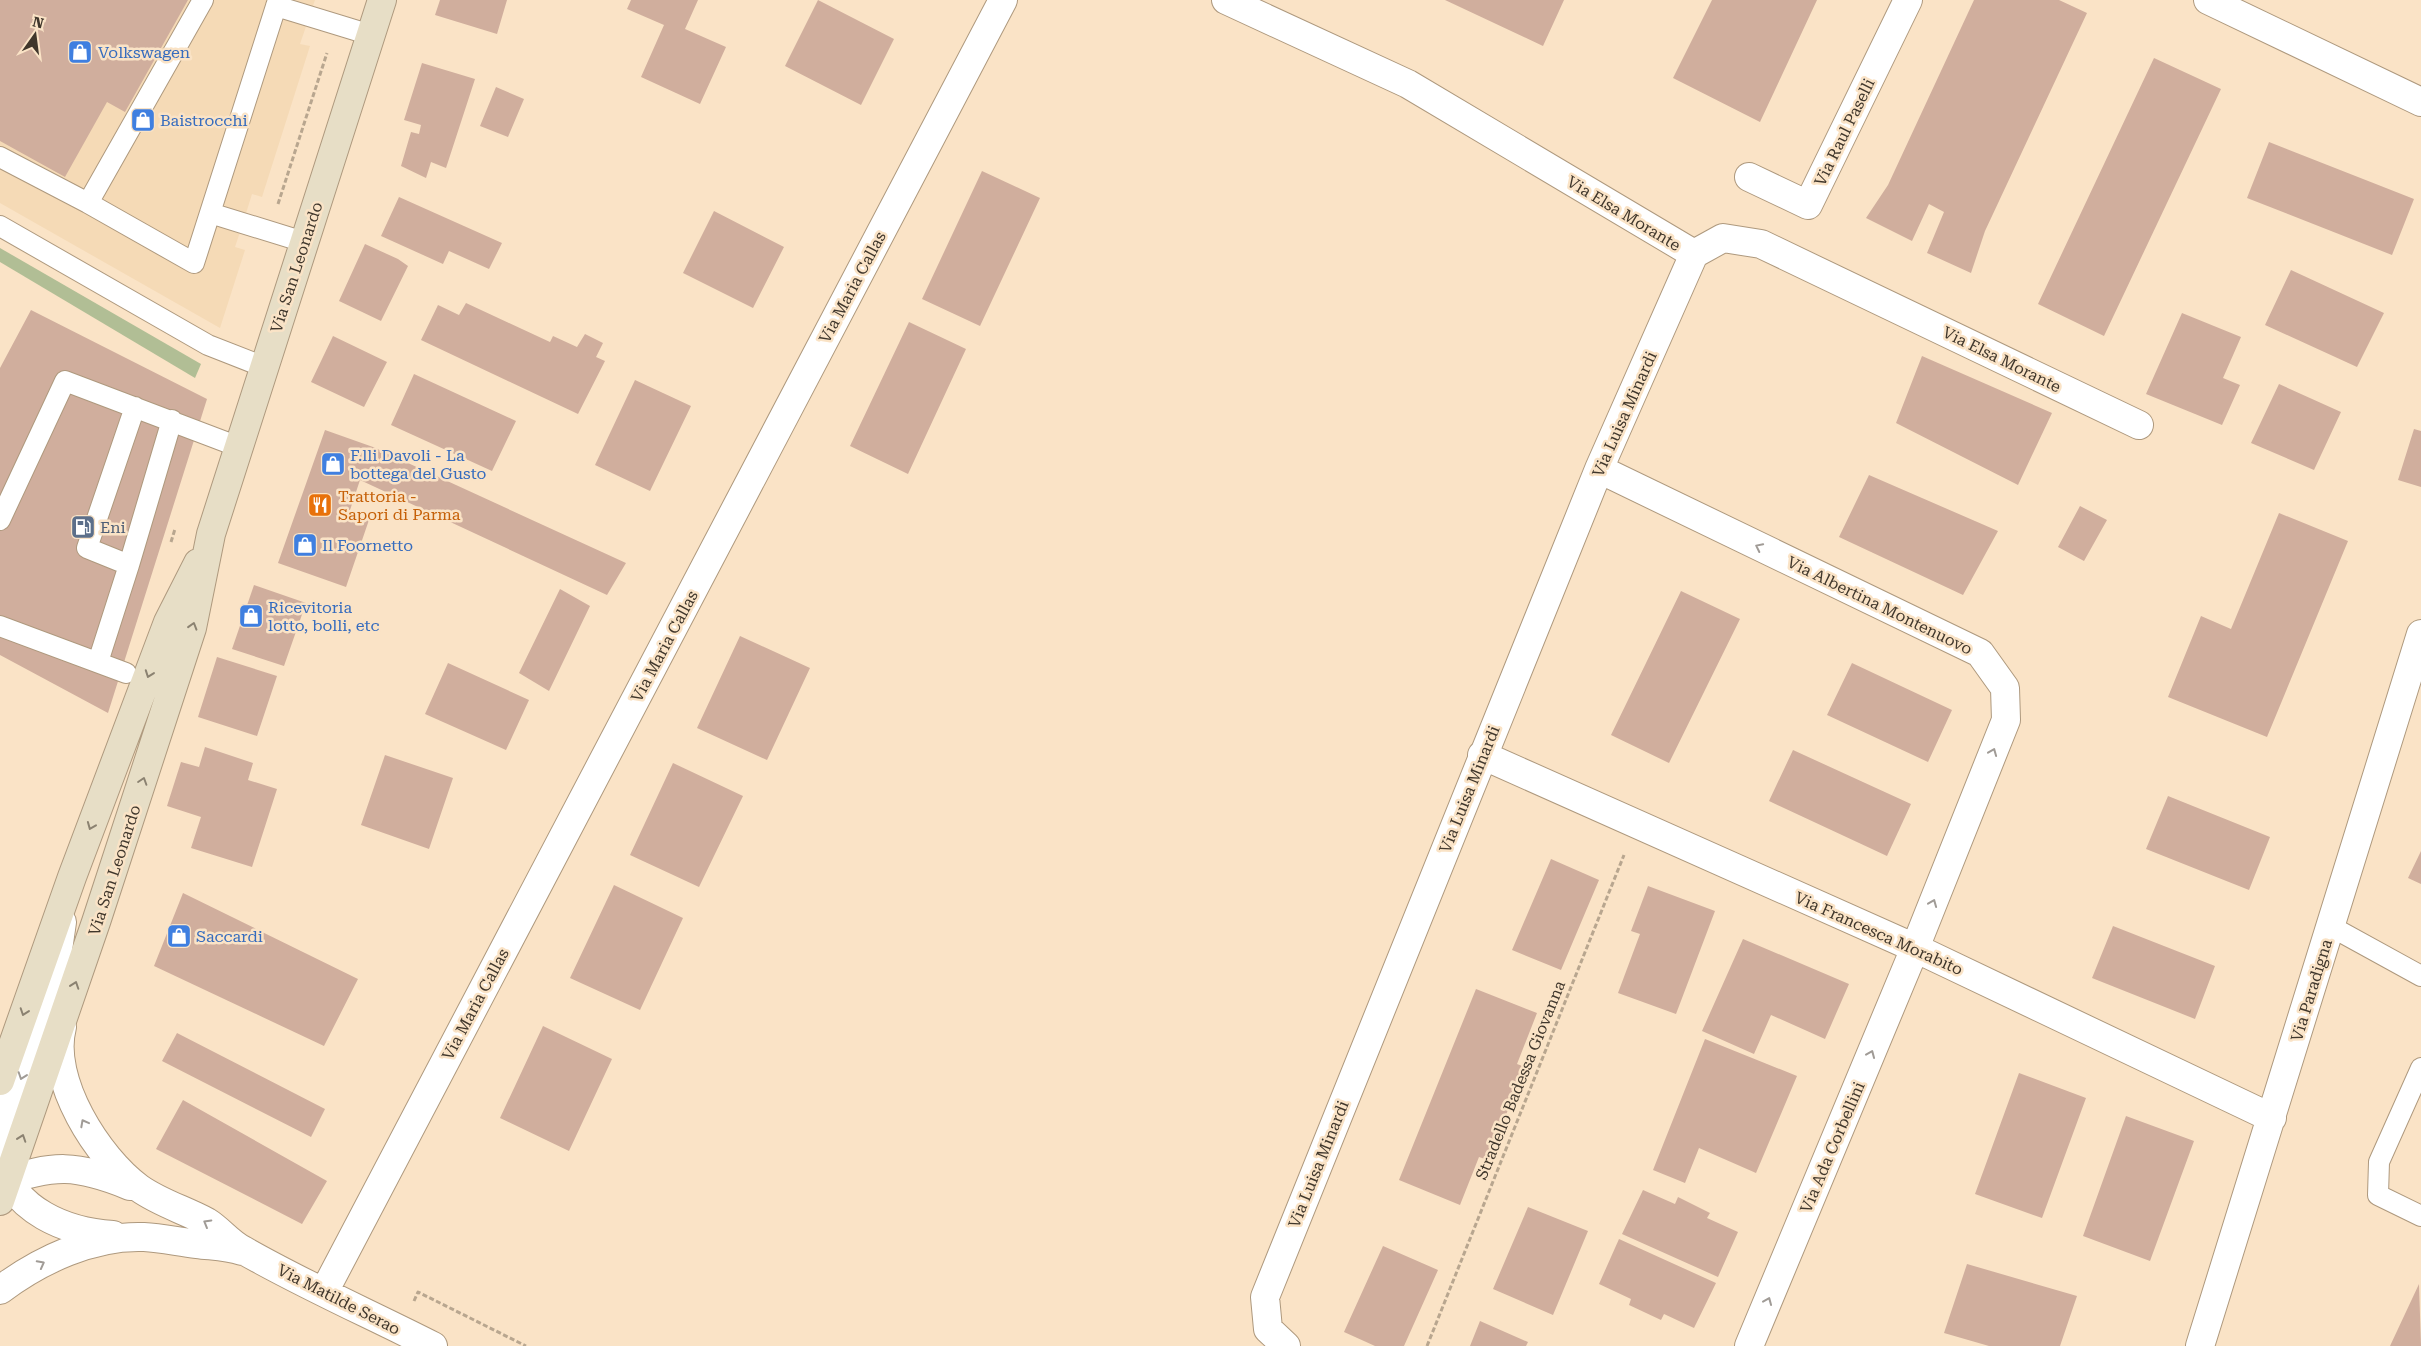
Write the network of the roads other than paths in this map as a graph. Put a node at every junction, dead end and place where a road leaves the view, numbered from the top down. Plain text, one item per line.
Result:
1 (204, 0) edge
2 (382, 0) edge
3 (1003, 0) edge
4 (1226, 0) edge
5 (1908, 0) edge
6 (2208, 0) edge
7 (277, 3) edge
8 (371, 35) junction
9 (2421, 102) edge
10 (0, 157) edge
11 (1749, 177) dead end
12 (88, 203) junction
13 (210, 213) junction
14 (0, 226) edge
15 (304, 242) junction
16 (1694, 254) junction
17 (264, 367) junction
18 (135, 407) junction
19 (172, 420) junction
20 (2139, 425) dead end
21 (239, 447) junction
22 (1599, 470) junction
23 (0, 520) edge
24 (211, 534) junction
25 (129, 565) junction
26 (0, 626) edge
27 (2421, 634) edge
28 (98, 662) junction
29 (126, 673) dead end
30 (1482, 755) junction
31 (72, 877) junction
32 (2330, 926) junction
33 (1915, 948) junction
34 (2421, 976) edge
35 (64, 1018) junction
36 (2421, 1068) edge
37 (0, 1081) edge
38 (2272, 1118) junction
39 (0, 1137) edge
40 (2, 1182) edge
41 (154, 1197) junction
42 (2421, 1216) edge
43 (143, 1237) junction
44 (246, 1252) junction
45 (0, 1290) edge
46 (324, 1292) junction
47 (1277, 1338) edge
48 (433, 1346) edge
49 (1749, 1346) edge
50 (2200, 1346) edge

1 - 12 lane
2 - 8 main road, Via San Leonardo
3 - 46 street, Via Maria Callas
4 - 16 street, Via Elsa Morante
5 - 11 street, Via Raul Paselli
6 - 9 street
7 - 8 lane
7 - 13 lane
8 - 15 main road, Via San Leonardo
10 - 12 lane
12 - 13 lane
13 - 15 lane
14 - 17 lane
15 - 17 main road, Via San Leonardo
16 - 20 street, Via Elsa Morante
16 - 22 street, Via Luisa Minardi
17 - 21 main road, Via San Leonardo
18 - 19 lane
18 - 23 lane
18 - 25 lane
19 - 21 lane
19 - 25 lane
21 - 24 main road, Via San Leonardo
22 - 30 street, Via Luisa Minardi
33 -> 22 street, Via Albertina Montenuovo
24 -> 31 main road, Via San Leonardo
35 -> 24 main road, Via San Leonardo
25 - 28 lane
26 - 28 lane
27 - 32 street, Via Paradigna
28 - 29 lane
30 - 33 street, Via Francesca Morabito
30 - 47 street, Via Luisa Minardi
31 -> 37 main road, Via San Leonardo
31 -> 39 street
32 - 34 lane
32 - 38 street, Via Paradigna
33 - 38 street, Via Francesca Morabito
49 -> 33 street, Via Ada Corbellini
40 -> 35 main road, Via San Leonardo
41 -> 35 street, Via Matilde Serao
36 - 42 lane
38 - 50 street, Via Paradigna
40 - 41 street, Via Matilde Serao
40 - 43 street, Via Matilde Serao
44 -> 41 street, Via Matilde Serao
43 - 44 street, Via Matilde Serao
45 -> 43 street, Via Matilde Serao
44 - 46 street, Via Matilde Serao
46 - 48 street, Via Matilde Serao

